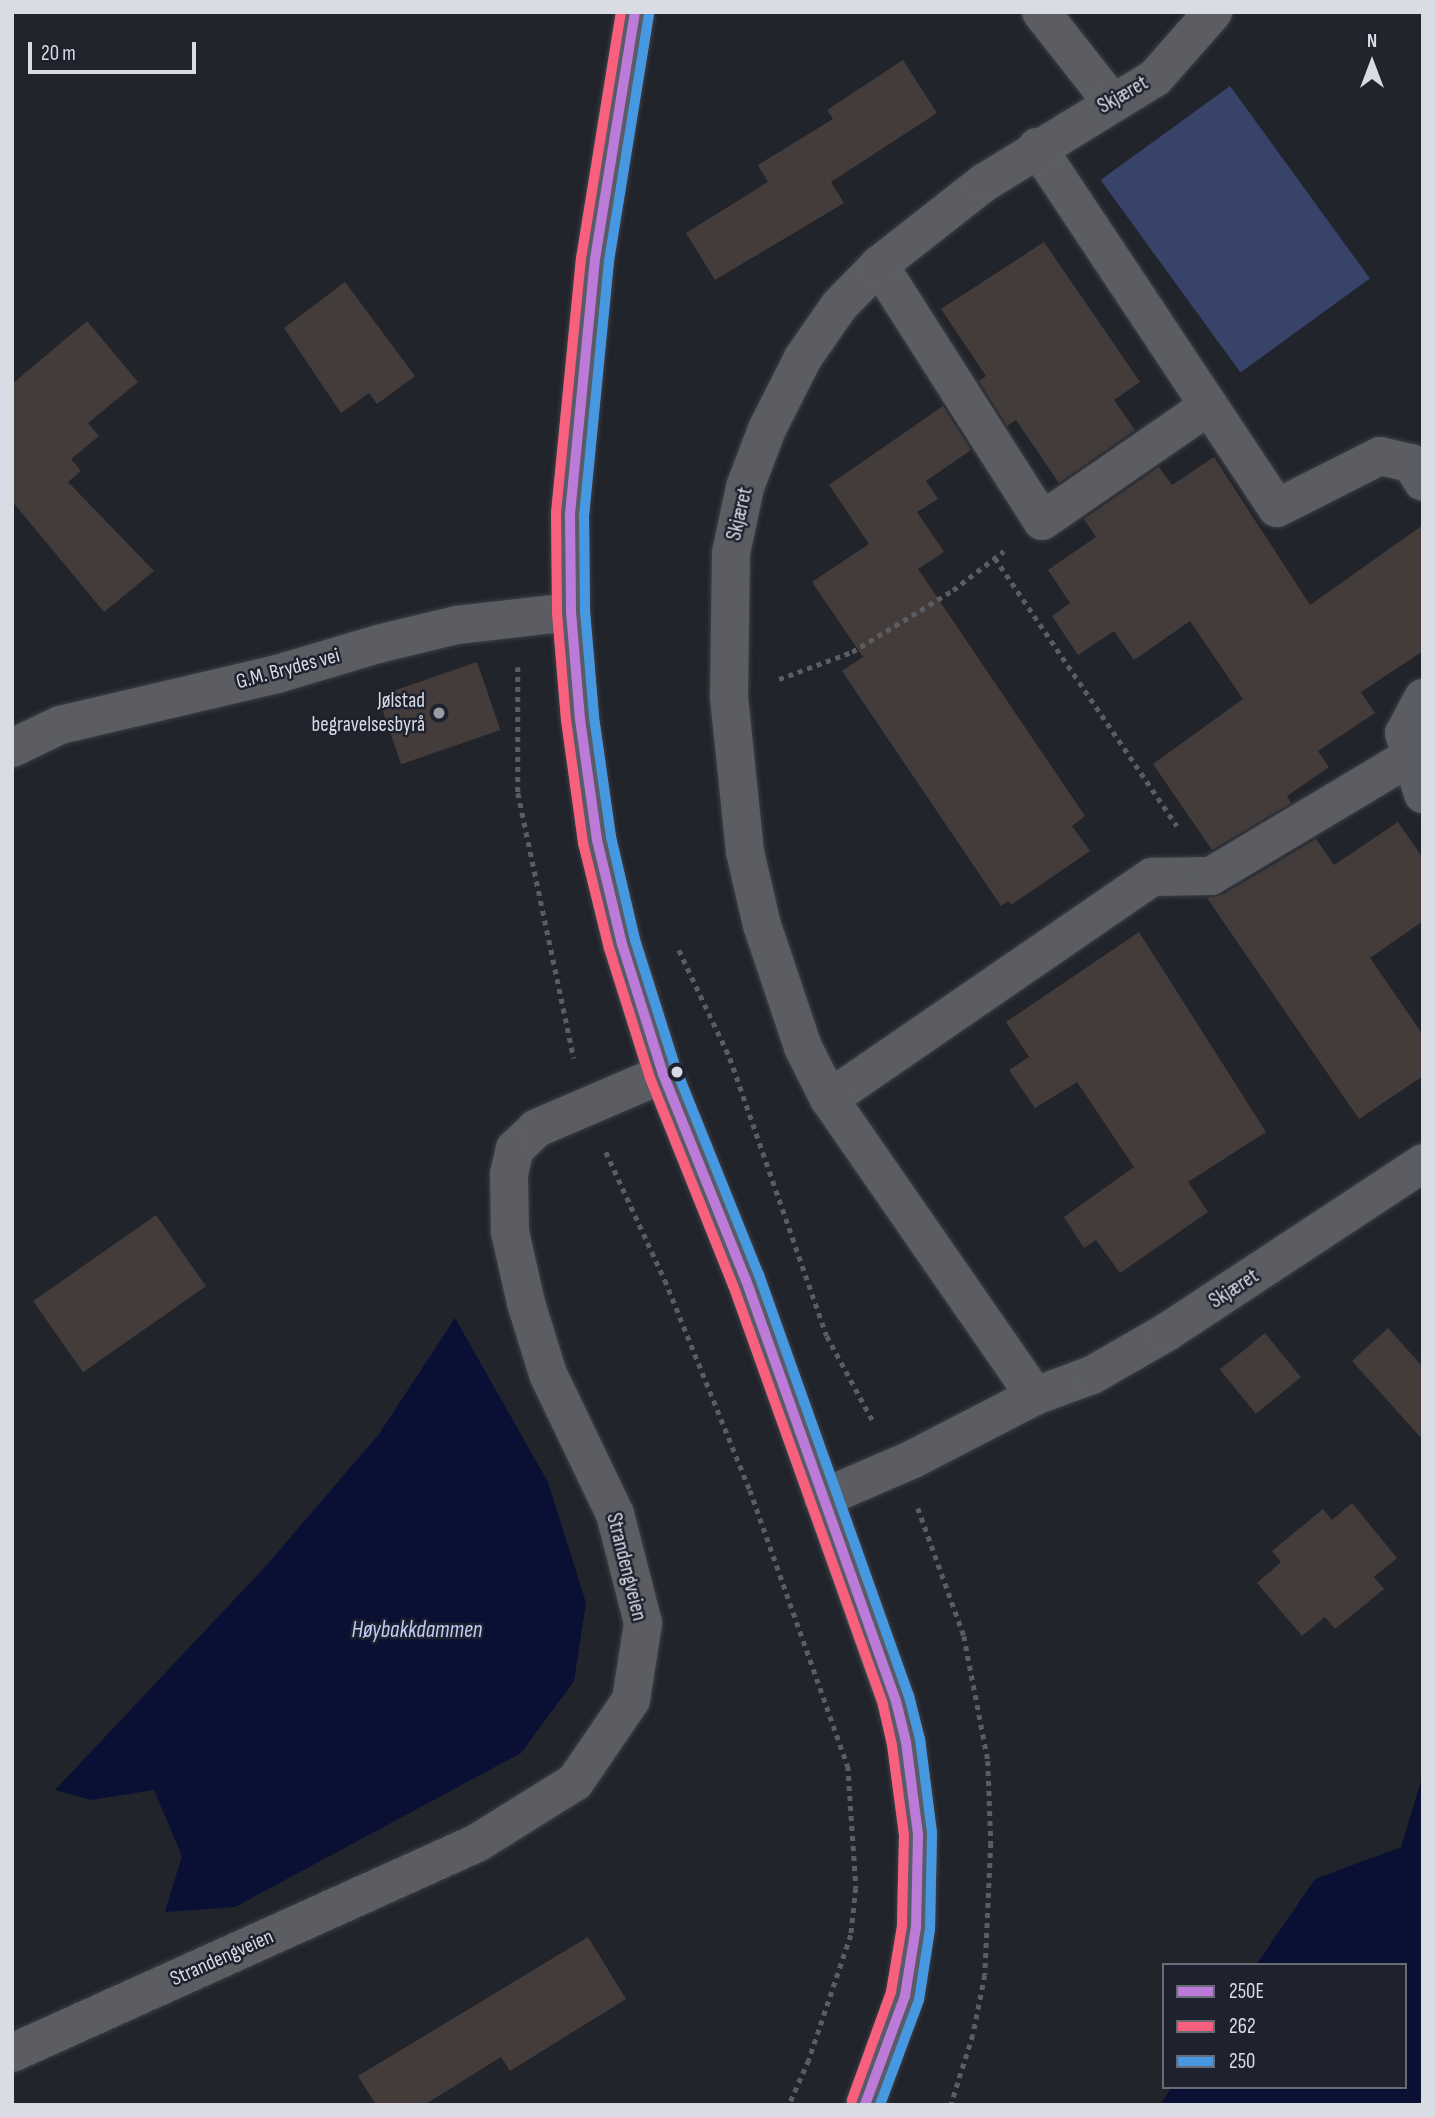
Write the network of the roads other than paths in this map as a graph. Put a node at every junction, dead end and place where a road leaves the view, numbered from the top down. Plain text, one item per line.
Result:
1 (635, 12) edge
2 (1041, 12) edge
3 (1213, 12) edge
4 (1111, 101) junction
5 (1037, 147) junction
6 (879, 265) junction
7 (1209, 406) junction
8 (1423, 482) edge
9 (570, 612) junction
10 (1423, 698) edge
11 (12, 748) edge
12 (1408, 758) junction
13 (1423, 794) edge
14 (663, 1074) junction
15 (829, 1099) junction
16 (1423, 1163) edge
17 (1035, 1396) junction
18 (823, 1498) junction
19 (12, 2053) edge
20 (865, 2105) edge

1 - 9 main road
2 - 4 street
3 - 4 street, Skjæret
4 - 5 street, Skjæret
5 - 6 street, Skjæret
5 - 7 street
6 - 7 street
6 - 15 street, Skjæret
7 - 8 street
9 - 11 street, G.M. Brydes vei
9 - 14 main road
10 - 12 street
12 - 13 street
12 - 15 street
14 - 18 main road
14 - 19 street, Strandengveien
15 - 17 street, Skjæret
16 - 17 street, Skjæret
17 - 18 street, Skjæret
18 - 20 main road

